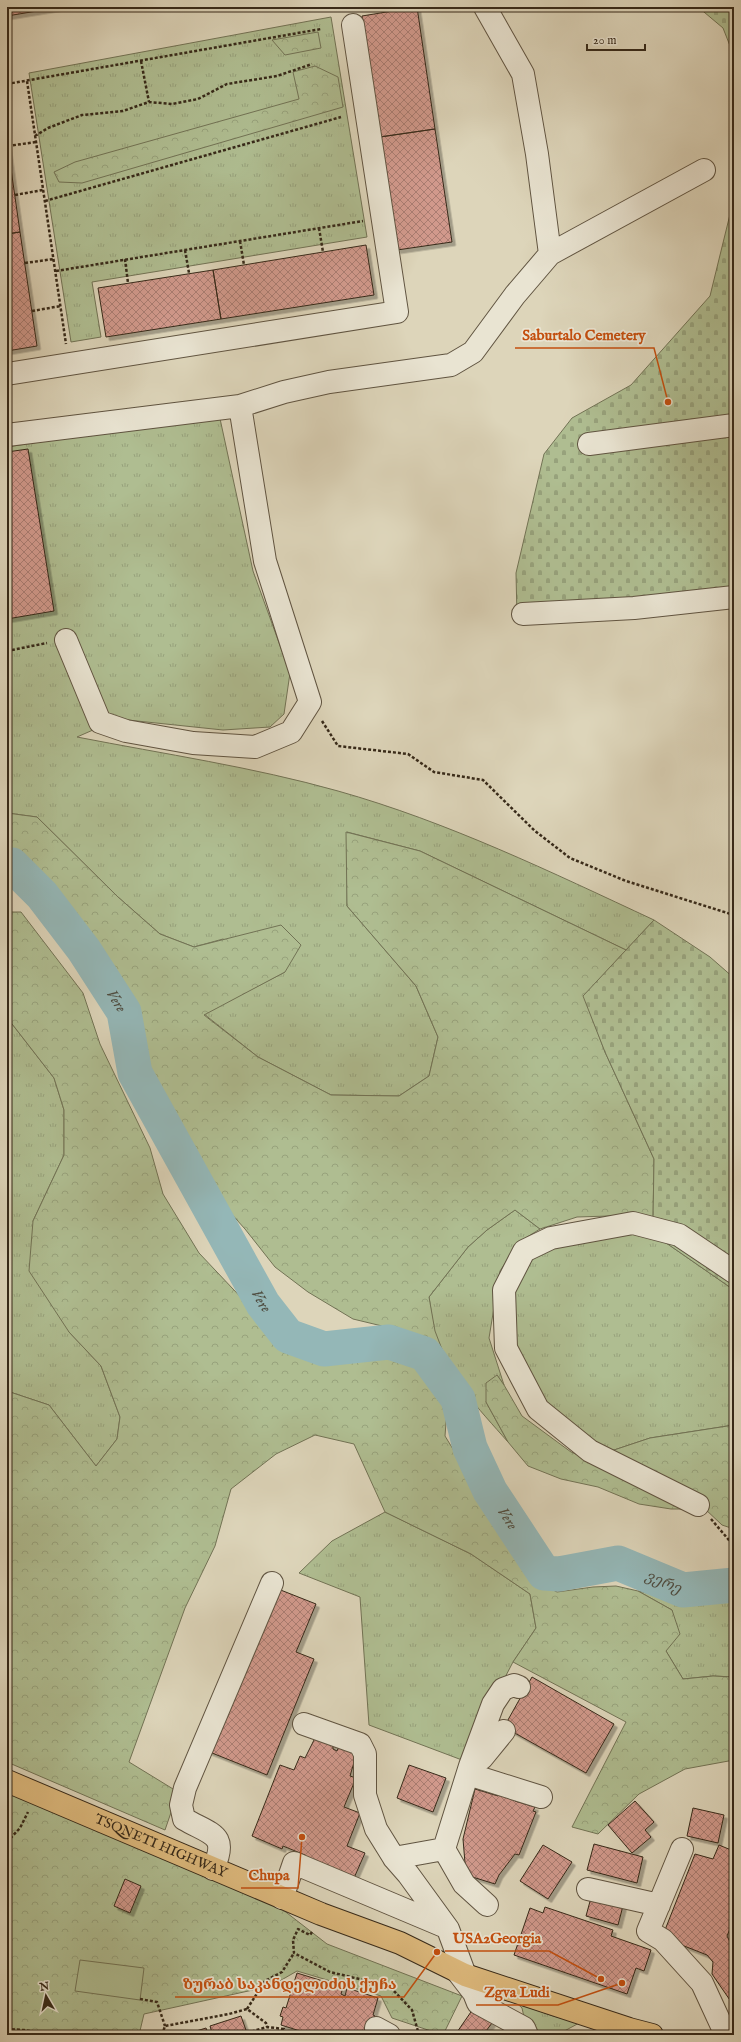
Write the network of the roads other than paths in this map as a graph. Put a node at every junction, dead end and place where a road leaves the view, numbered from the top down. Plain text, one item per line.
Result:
1 (485, 7) edge
2 (353, 25) dead end
3 (704, 170) dead end
4 (550, 254) junction
5 (7, 374) edge
6 (240, 406) junction
7 (734, 425) edge
8 (7, 435) edge
9 (589, 444) dead end
10 (734, 597) edge
11 (524, 614) dead end
12 (66, 640) road end
13 (734, 1272) edge
14 (698, 1505) road end
15 (272, 1583) dead end
16 (519, 1687) dead end
17 (304, 1724) dead end
18 (504, 1731) dead end
19 (469, 1770) junction
20 (7, 1781) edge
21 (541, 1797) dead end
22 (444, 1849) junction
23 (682, 1849) dead end
24 (394, 1858) junction
25 (213, 1869) junction
26 (588, 1889) dead end
27 (282, 1898) junction
28 (487, 1905) dead end
29 (659, 1905) junction
30 (448, 1928) junction
31 (461, 1973) junction
32 (620, 2032) edge
33 (527, 2035) edge
34 (652, 2035) edge
35 (726, 2035) edge

1 - 4 street
2 - 5 street
3 - 4 street
4 - 6 street
6 - 8 street
6 - 12 street
7 - 9 street
10 - 11 street
13 - 14 street
15 - 25 street
16 - 19 street
17 - 24 street
18 - 19 street
19 - 21 street
19 - 22 street
20 - 25 main road, TSQNETI HIGHWAY
22 - 24 street
22 - 28 street
23 - 29 street
24 - 30 street
25 - 27 main road, TSQNETI HIGHWAY
26 - 29 street
27 - 30 street
27 - 31 main road, TSQNETI HIGHWAY
29 - 35 street
30 - 31 street
31 - 32 main road, TSQNETI HIGHWAY
31 - 33 street
32 - 34 main road, TSQNETI HIGHWAY

